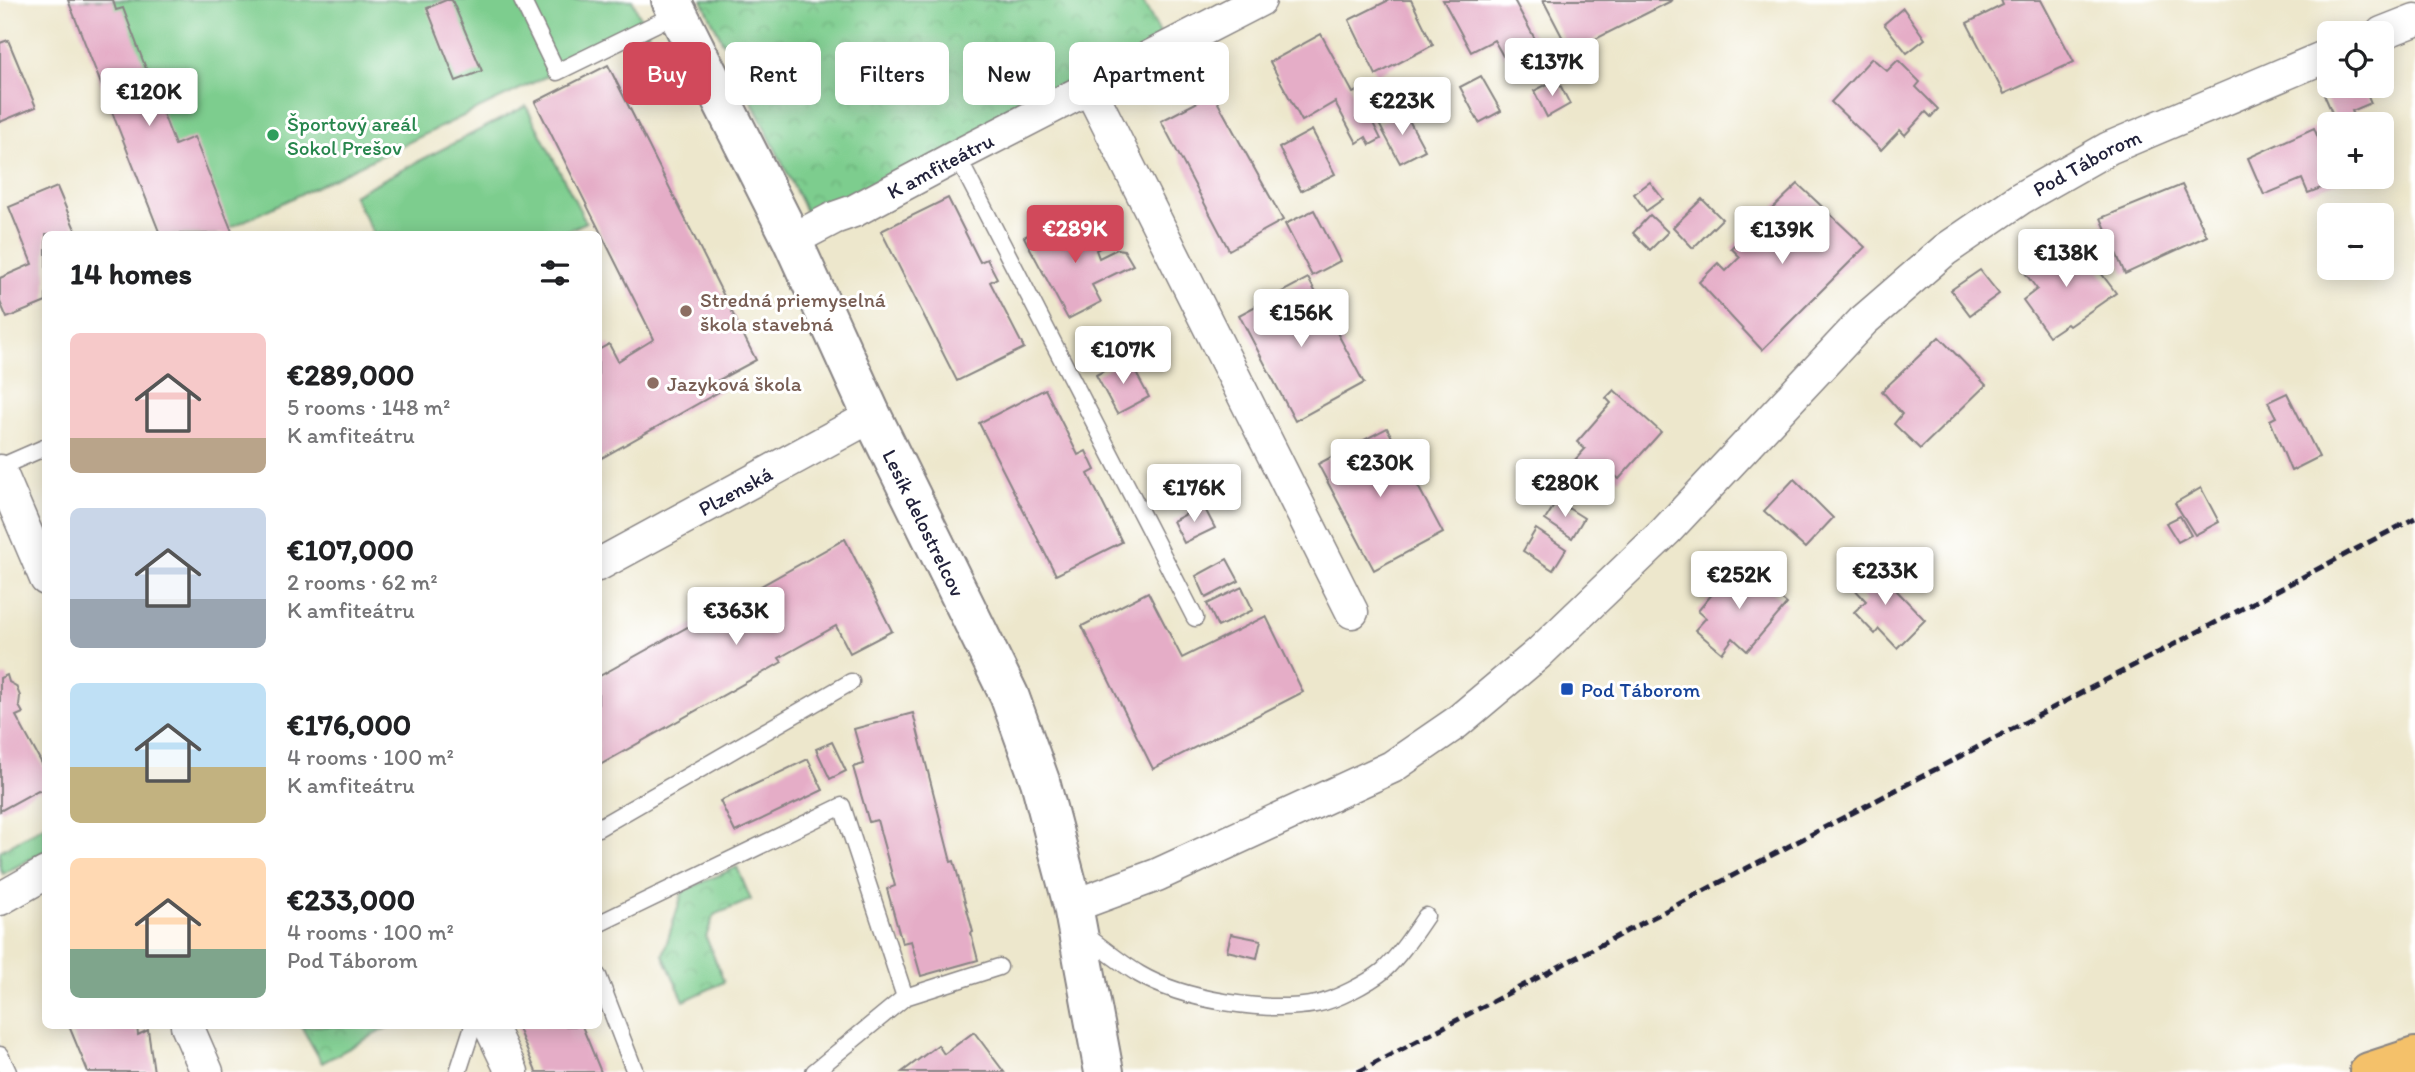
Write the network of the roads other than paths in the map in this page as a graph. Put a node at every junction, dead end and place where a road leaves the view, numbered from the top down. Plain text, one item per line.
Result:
1 (522, 0) edge
2 (1260, 0) edge
3 (674, 7) edge
4 (2415, 20) edge
5 (2394, 28) edge
6 (1177, 42) edge
7 (2317, 60) edge
8 (1069, 97) edge
9 (1098, 105) edge
10 (957, 156) junction
11 (792, 240) junction
12 (872, 416) junction
13 (42, 449) edge
14 (0, 469) edge
15 (602, 563) edge
16 (42, 569) edge
17 (1352, 612) dead end
18 (1195, 618) dead end
19 (850, 681) dead end
20 (602, 826) edge
21 (42, 875) edge
22 (0, 899) edge
23 (1426, 916) dead end
24 (1076, 917) junction
25 (602, 922) edge
26 (999, 967) dead end
27 (602, 986) edge
28 (905, 998) junction
29 (188, 1029) edge
30 (472, 1029) edge
31 (491, 1029) edge
32 (0, 1055) edge
33 (2415, 1057) edge
34 (8, 1072) edge
35 (207, 1072) edge
36 (458, 1072) edge
37 (512, 1072) edge
38 (635, 1072) edge
39 (814, 1072) edge
40 (1104, 1072) edge
41 (2369, 1072) edge

1 - 3 lane
2 - 6 street, K amfiteátru
3 - 11 street, Lesík delostrelcov
4 - 5 street
7 - 24 street, Pod Táborom
8 - 10 street, K amfiteátru
9 - 17 street
10 - 11 street, K amfiteátru
10 - 18 lane
11 - 12 street, Lesík delostrelcov
12 - 15 street, Plzenská
12 - 24 street, Lesík delostrelcov
13 - 14 lane
14 - 16 street
19 - 20 lane
21 - 22 street
23 - 24 lane
24 - 40 street, Lesík delostrelcov
25 - 28 lane
26 - 28 lane
27 - 38 lane
28 - 39 lane
29 - 35 street
30 - 36 lane
31 - 37 street
32 - 34 lane
33 - 41 main road

